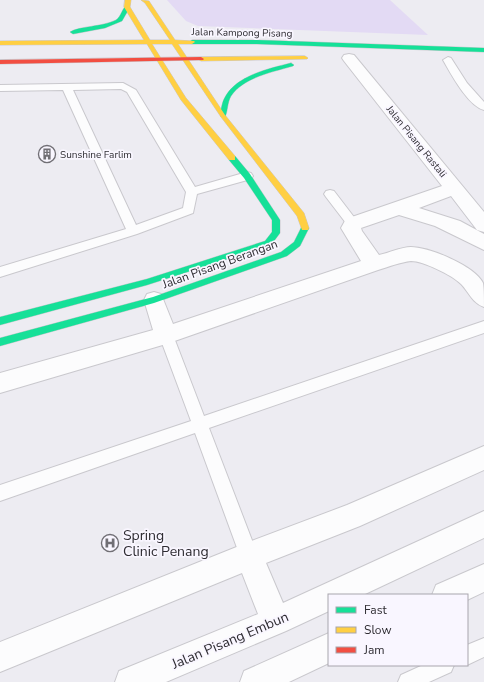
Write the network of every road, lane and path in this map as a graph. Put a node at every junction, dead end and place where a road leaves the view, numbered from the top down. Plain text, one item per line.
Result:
1 (144, 0) edge
2 (128, 3) edge
3 (18, 42) junction
4 (174, 42) junction
5 (0, 43) edge
6 (148, 43) junction
7 (484, 50) edge
8 (157, 58) junction
9 (352, 58) dead end
10 (185, 59) junction
11 (448, 60) dead end
12 (0, 62) edge
13 (67, 87) junction
14 (0, 88) edge
15 (484, 107) edge
16 (223, 116) junction
17 (247, 176) junction
18 (455, 188) junction
19 (192, 192) junction
20 (330, 194) dead end
21 (397, 208) junction
22 (353, 224) junction
23 (484, 224) edge
24 (133, 231) junction
25 (484, 243) edge
26 (374, 264) junction
27 (0, 272) edge
28 (484, 299) edge
29 (154, 300) junction
30 (0, 321) edge
31 (484, 327) edge
32 (166, 335) junction
33 (0, 342) edge
34 (0, 383) edge
35 (199, 424) junction
36 (484, 458) edge
37 (0, 493) edge
38 (484, 524) edge
39 (249, 556) junction
40 (484, 578) edge
41 (334, 594) edge
42 (448, 594) edge
43 (328, 596) edge
44 (276, 621) junction
45 (484, 647) edge
46 (328, 648) edge
47 (468, 655) edge
48 (0, 657) edge
49 (442, 666) edge
50 (416, 680) edge
51 (130, 682) edge
52 (255, 682) edge

1 - 4 street, Jalan Pisang Berangan
2 - 3 street
2 - 6 street, Jalan Pisang Berangan
3 - 5 street, Jalan Kampong Pisang
3 - 6 street, Jalan Kampong Pisang
4 - 6 street, Jalan Kampong Pisang
4 - 7 street, Jalan Kampong Pisang
4 - 10 street, Jalan Pisang Berangan
6 - 8 street, Jalan Pisang Berangan
8 - 10 street
8 - 12 street
8 - 17 street, Jalan Pisang Berangan
9 - 18 street, Jalan Pisang Rastali
10 - 16 street, Jalan Pisang Berangan
10 - 16 street
11 - 15 lane
13 - 14 lane
13 - 19 lane
13 - 24 lane
16 - 29 street, Jalan Pisang Berangan
17 - 19 lane
17 - 30 street, Jalan Pisang Berangan
18 - 21 street
18 - 23 street, Jalan Pisang Rastali
19 - 24 lane
20 - 22 lane
21 - 22 street
21 - 25 street
22 - 26 street
24 - 27 lane
26 - 28 street
26 - 32 street
29 - 32 street
29 - 33 street, Jalan Pisang Berangan
31 - 35 lane
32 - 34 street
32 - 35 lane
35 - 37 lane
35 - 39 lane
36 - 39 street
38 - 41 street
39 - 44 street
39 - 48 street
40 - 42 street
43 - 44 street, Jalan Pisang Embun
44 - 51 street, Jalan Pisang Embun
45 - 47 lane
46 - 52 street
49 - 50 lane

